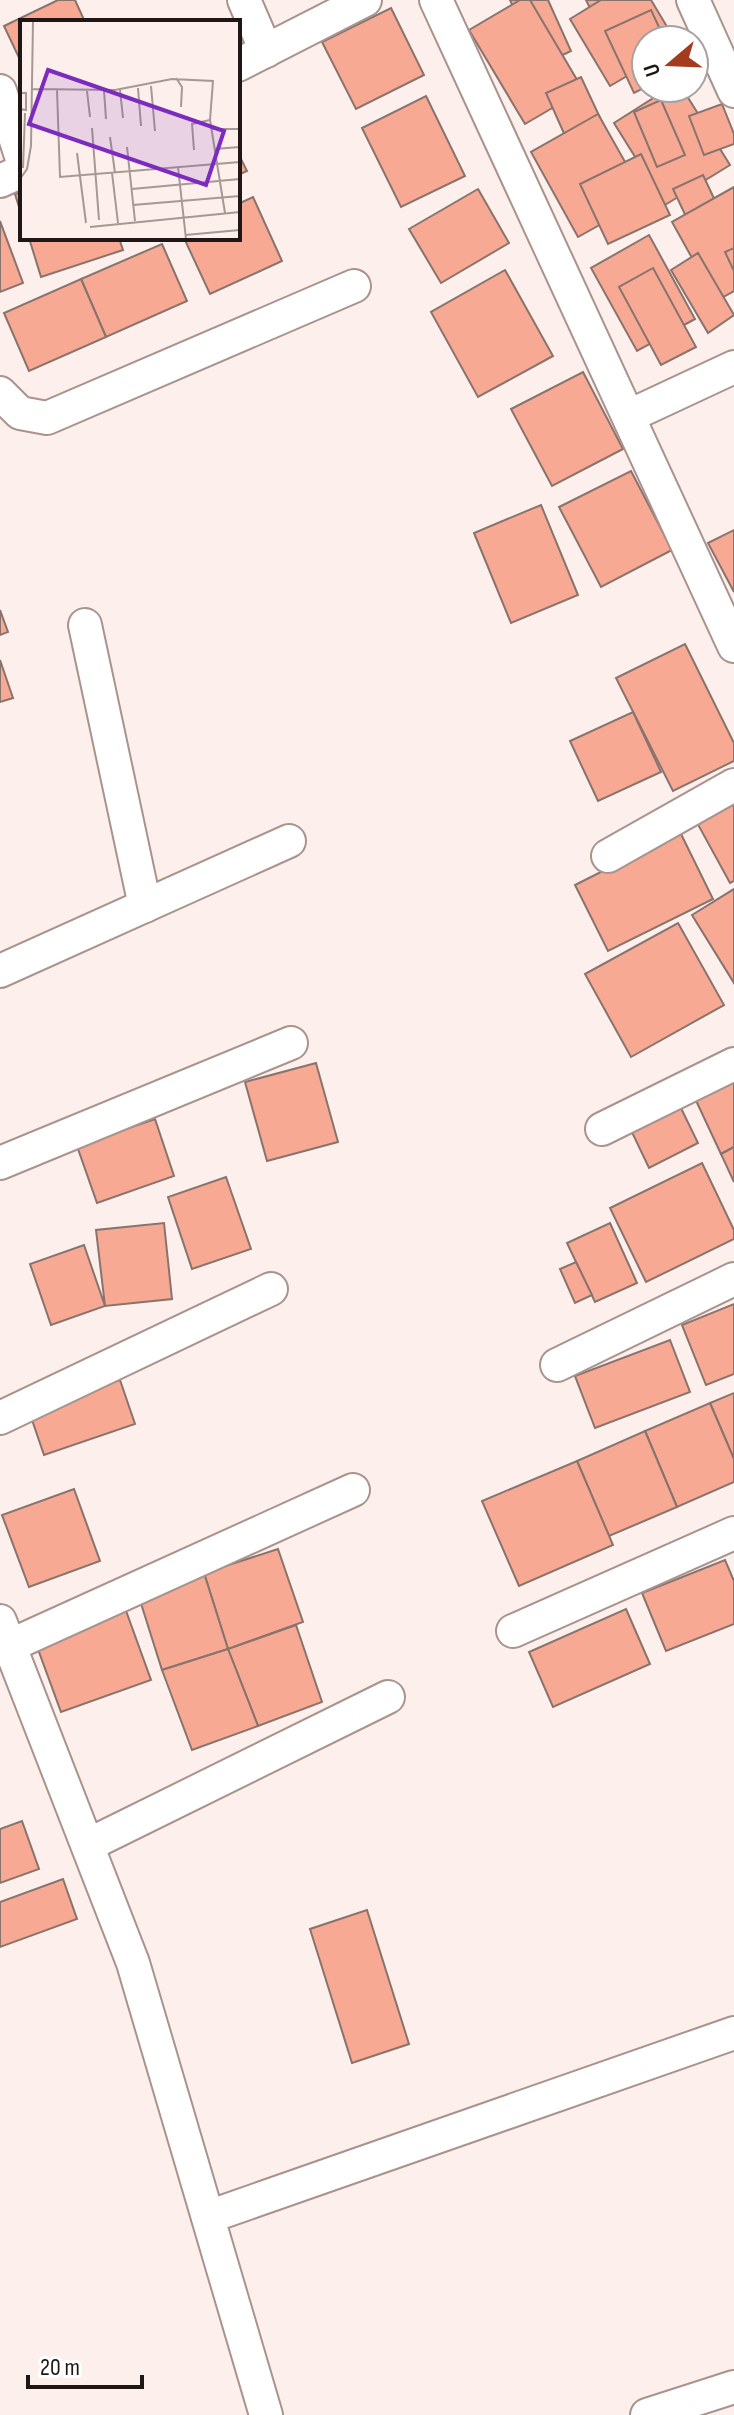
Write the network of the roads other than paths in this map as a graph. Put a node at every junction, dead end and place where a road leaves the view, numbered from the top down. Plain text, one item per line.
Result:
1 (244, 0) edge
2 (365, 0) edge
3 (436, 0) edge
4 (693, 0) edge
5 (252, 58) edge
6 (0, 91) edge
7 (734, 91) edge
8 (20, 153) edge
9 (20, 172) edge
10 (0, 181) edge
11 (354, 286) dead end
12 (734, 367) edge
13 (0, 393) edge
14 (629, 416) junction
15 (85, 625) dead end
16 (734, 646) edge
17 (734, 785) edge
18 (289, 841) dead end
19 (608, 856) dead end
20 (145, 906) junction
21 (0, 971) edge
22 (291, 1043) dead end
23 (734, 1064) edge
24 (602, 1129) dead end
25 (0, 1163) edge
26 (734, 1279) edge
27 (271, 1289) dead end
28 (557, 1365) dead end
29 (0, 1418) edge
30 (353, 1490) dead end
31 (734, 1533) edge
32 (513, 1631) dead end
33 (4, 1634) edge
34 (388, 1697) dead end
35 (88, 1845) junction
36 (734, 2033) edge
37 (208, 2217) junction
38 (734, 2387) edge
39 (266, 2415) edge
40 (647, 2415) edge

1 - 5 street
2 - 5 street
3 - 14 street
4 - 7 street
6 - 8 street
9 - 10 street
11 - 13 street
12 - 14 street
14 - 16 street
15 - 20 street
17 - 19 street
18 - 20 street
20 - 21 street
22 - 25 street
23 - 24 street
26 - 28 street
27 - 29 street
30 - 33 street
31 - 32 street
33 - 35 street
34 - 35 street
35 - 37 street
36 - 37 street
37 - 39 street
38 - 40 street

